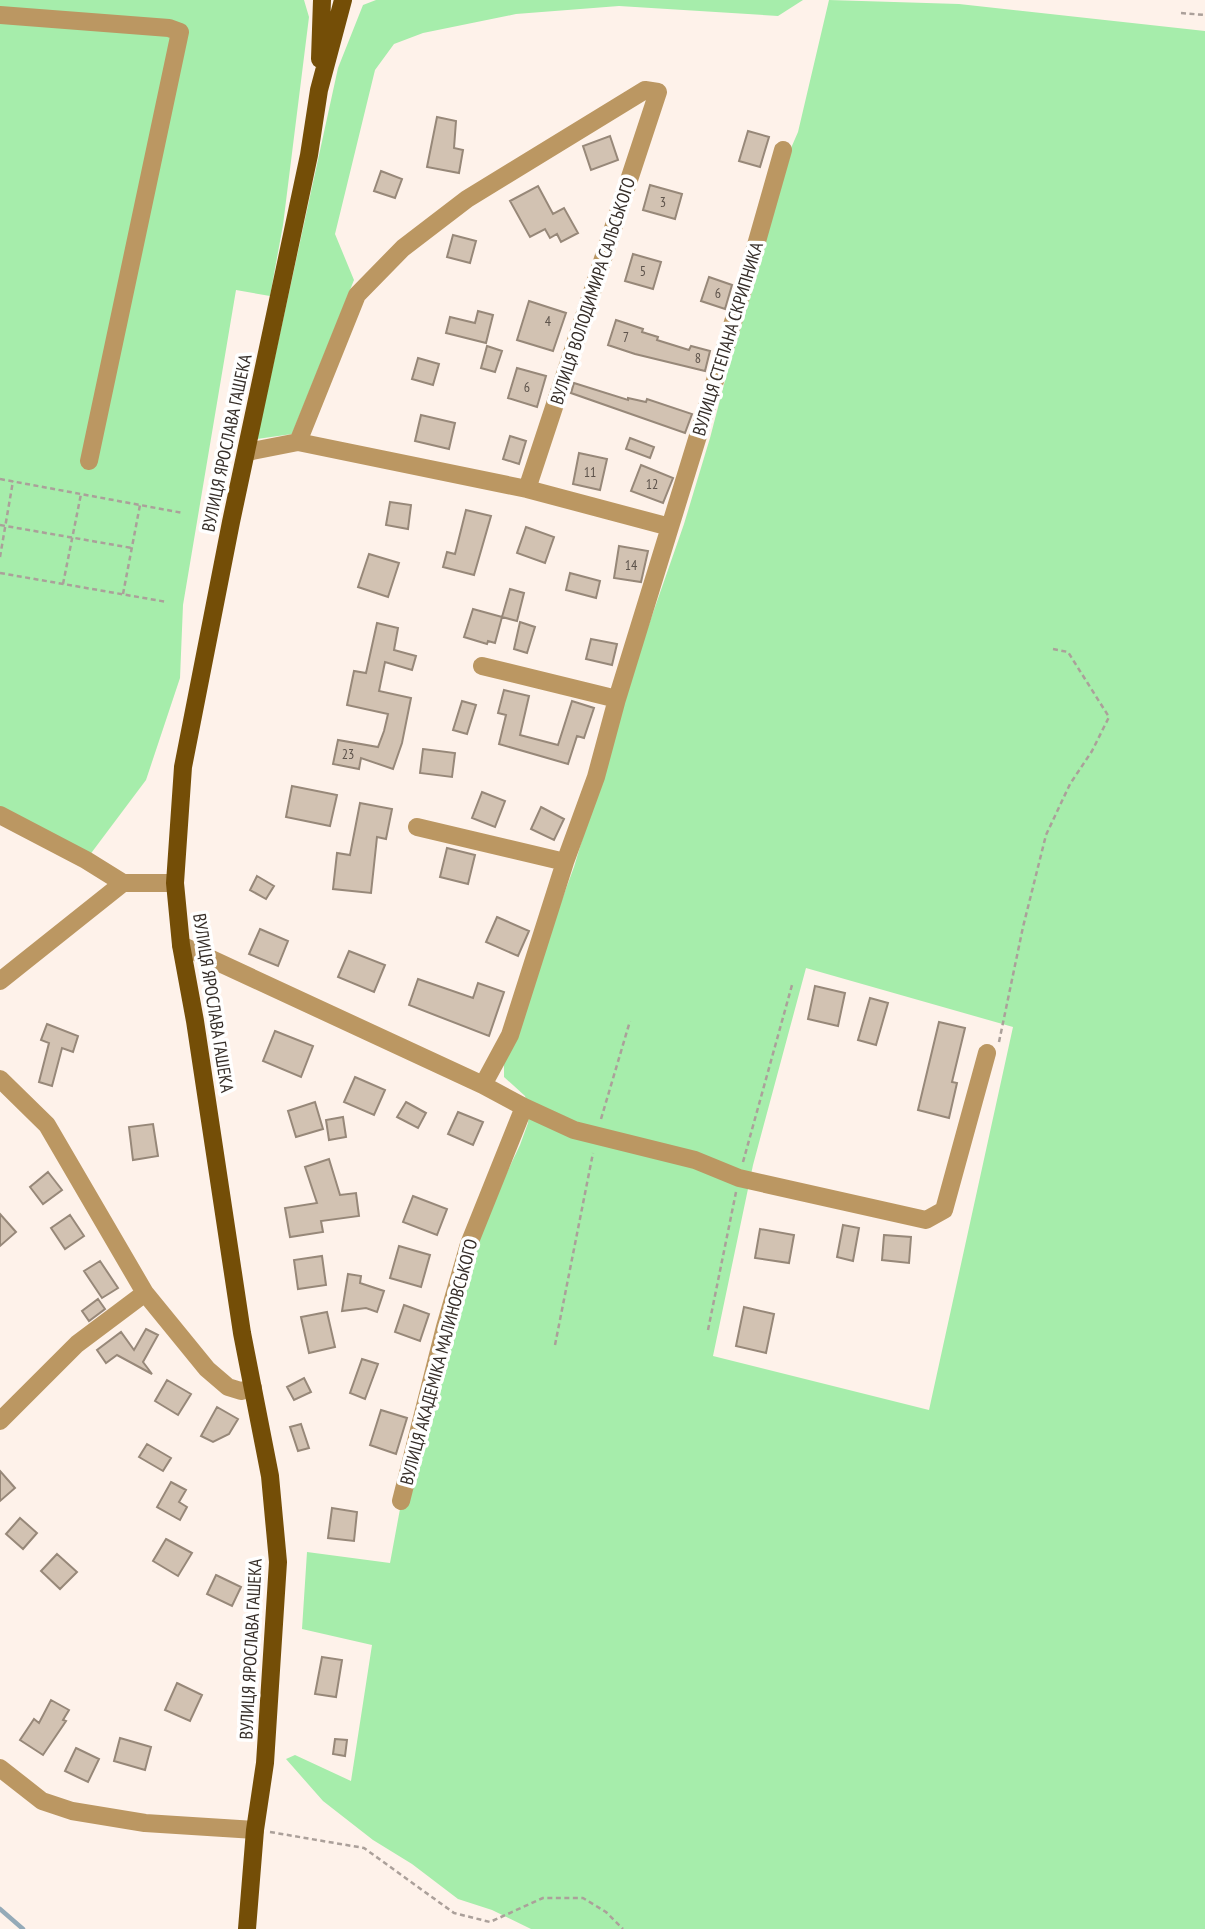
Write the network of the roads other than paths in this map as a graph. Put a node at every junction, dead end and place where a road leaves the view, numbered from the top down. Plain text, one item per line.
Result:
1 (322, 0) edge
2 (344, 0) edge
3 (0, 15) edge
4 (319, 90) junction
5 (783, 150) dead end
6 (298, 442) junction
7 (247, 452) junction
8 (89, 461) dead end
9 (527, 489) junction
10 (670, 527) junction
11 (482, 667) dead end
12 (617, 699) junction
13 (0, 815) edge
14 (417, 827) dead end
15 (565, 862) junction
16 (123, 883) junction
17 (175, 883) junction
18 (181, 945) junction
19 (0, 981) edge
20 (987, 1053) road end
21 (0, 1079) edge
22 (483, 1085) junction
23 (524, 1107) junction
24 (145, 1293) junction
25 (253, 1388) junction
26 (0, 1421) edge
27 (401, 1501) dead end
28 (0, 1768) edge
29 (255, 1830) junction
30 (247, 1929) edge

1 - 4 main road, ВУЛИЦЯ ЯРОСЛАВА ГАШЕКА
2 - 4 main road, ВУЛИЦЯ ЯРОСЛАВА ГАШЕКА
3 - 8 street
4 - 7 main road, ВУЛИЦЯ ЯРОСЛАВА ГАШЕКА
5 - 10 street, ВУЛИЦЯ СТЕПАНА СКРИПНИКА
6 - 7 street
6 - 9 street
6 - 9 street, ВУЛИЦЯ ВОЛОДИМИРА САЛЬСЬКОГО
7 - 17 main road, ВУЛИЦЯ ЯРОСЛАВА ГАШЕКА
9 - 10 street
10 - 12 street, ВУЛИЦЯ СТЕПАНА СКРИПНИКА
11 - 12 street
12 - 15 street, ВУЛИЦЯ СТЕПАНА СКРИПНИКА
13 - 16 street
14 - 15 street
15 - 22 street, ВУЛИЦЯ СТЕПАНА СКРИПНИКА
16 - 17 street
16 - 19 street
17 - 18 main road, ВУЛИЦЯ ЯРОСЛАВА ГАШЕКА
18 - 22 street
18 - 25 main road, ВУЛИЦЯ ЯРОСЛАВА ГАШЕКА
20 - 23 street
21 - 24 street
22 - 23 street
23 - 27 street, ВУЛИЦЯ АКАДЕМІКА МАЛИНОВСЬКОГО
24 - 25 street
24 - 26 street
25 - 29 main road, ВУЛИЦЯ ЯРОСЛАВА ГАШЕКА
28 - 29 street
29 - 30 main road, ВУЛИЦЯ ЯРОСЛАВА ГАШЕКА

